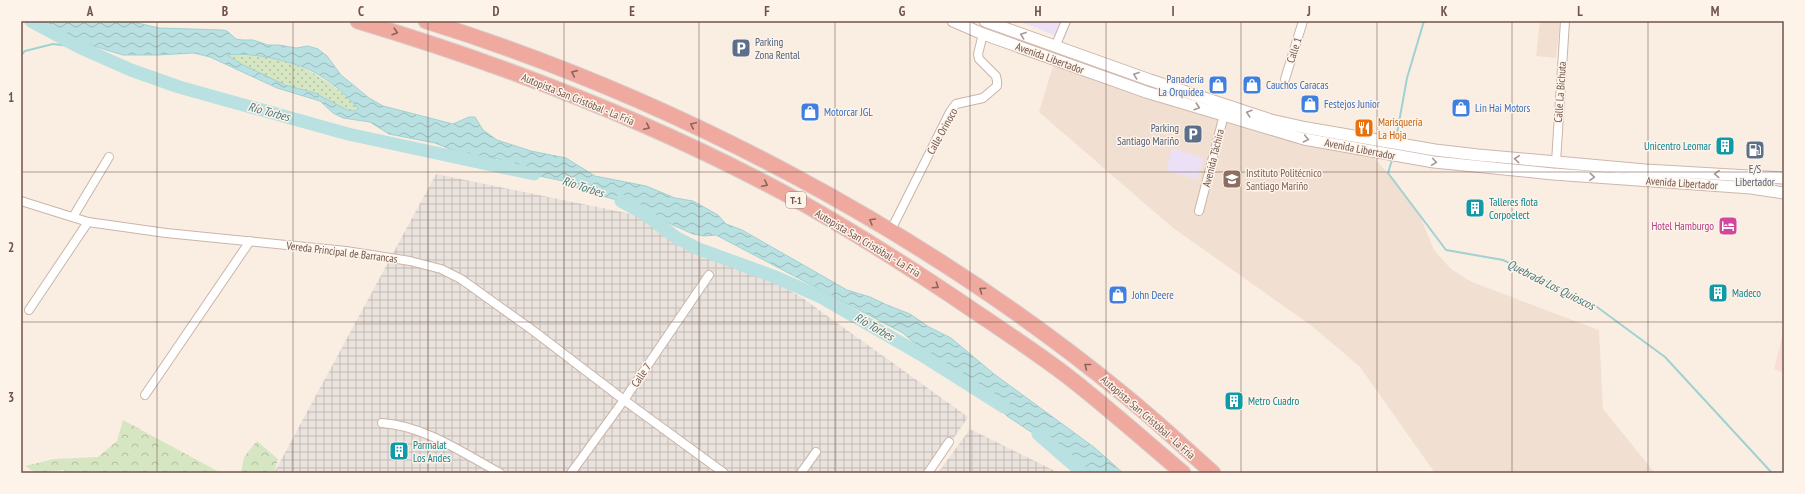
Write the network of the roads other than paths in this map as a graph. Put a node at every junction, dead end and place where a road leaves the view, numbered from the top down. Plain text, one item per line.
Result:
1 (358, 21) edge
2 (426, 21) edge
3 (448, 21) edge
4 (954, 21) edge
5 (985, 21) edge
6 (1066, 21) edge
7 (1304, 21) edge
8 (1564, 21) edge
9 (461, 32) junction
10 (983, 34) junction
11 (1055, 46) junction
12 (1284, 79) dead end
13 (1225, 110) junction
14 (109, 157) dead end
15 (1556, 162) junction
16 (1784, 178) edge
17 (1784, 193) edge
18 (21, 201) edge
19 (1199, 211) dead end
20 (73, 216) junction
21 (88, 222) junction
22 (890, 232) junction
23 (250, 241) junction
24 (709, 275) dead end
25 (29, 310) dead end
26 (145, 395) dead end
27 (624, 400) junction
28 (382, 423) dead end
29 (949, 442) dead end
30 (816, 452) dead end
31 (500, 473) edge
32 (571, 473) edge
33 (724, 473) edge
34 (801, 473) edge
35 (928, 473) edge
36 (1183, 473) edge
37 (1213, 473) edge

1 -> 36 highway, Autopista San Cristóbal - La Fría / T-1
2 - 9 highway, Autopista San Cristóbal - La Fría / T-1
3 - 9 street
4 - 10 main road, Avenida Libertador
11 -> 5 main road, Avenida Libertador
6 - 11 street
7 - 12 street, Calle 1
8 - 15 street, Calle La Bichuta
22 -> 9 highway, Autopista San Cristóbal - La Fría / T-1
10 -> 13 main road, Avenida Libertador
10 - 22 street, Calle Orinoco
13 -> 11 main road, Avenida Libertador
15 -> 13 main road, Avenida Libertador
13 -> 17 main road, Avenida Libertador
13 - 19 street, Avenida Táchira
14 - 20 street
16 -> 15 main road, Avenida Libertador
18 - 20 street, Vereda Principal de Barrancas
20 - 21 street, Vereda Principal de Barrancas
21 - 23 street, Vereda Principal de Barrancas
21 - 25 street
37 -> 22 highway, Autopista San Cristóbal - La Fría / T-1
23 - 26 street
23 - 27 street, Vereda Principal de Barrancas
24 - 27 street, Calle 7
27 - 32 street, Calle 7
27 - 33 street, Vereda Principal de Barrancas
28 - 31 street
29 - 35 street
30 - 34 street

